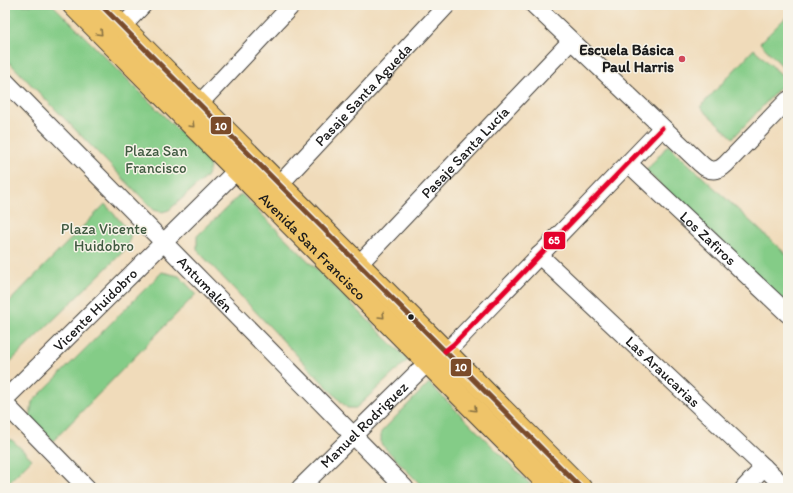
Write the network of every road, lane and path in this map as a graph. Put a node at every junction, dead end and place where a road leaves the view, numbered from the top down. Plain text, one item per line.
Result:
1 (73, 5) edge
2 (101, 5) edge
3 (142, 5) edge
4 (292, 5) edge
5 (447, 5) edge
6 (534, 5) edge
7 (122, 27) junction
8 (571, 41) junction
9 (5, 81) edge
10 (788, 100) edge
11 (199, 104) junction
12 (662, 128) junction
13 (628, 163) junction
14 (237, 170) junction
15 (280, 184) junction
16 (164, 243) junction
17 (539, 255) junction
18 (359, 264) junction
19 (787, 312) edge
20 (445, 351) junction
21 (428, 362) junction
22 (5, 399) edge
23 (5, 404) edge
24 (353, 435) junction
25 (764, 467) junction
26 (87, 488) edge
27 (300, 488) edge
28 (405, 488) edge
29 (552, 488) edge
30 (580, 488) edge
31 (744, 488) edge
32 (786, 488) edge

1 -> 14 main road, Avenida San Francisco
2 - 7 main road, Avenida San Francisco
3 - 7 street
4 - 11 street
5 - 15 street, Pasaje Santa Agueda
6 - 8 street
7 - 11 main road, Avenida San Francisco
8 - 12 street
8 - 18 street, Pasaje Santa Lucía
9 - 16 street, Antumalén
10 - 12 street
11 - 15 main road, Avenida San Francisco
12 - 13 street
13 - 17 street
13 - 19 street, Los Zafiros
14 - 16 street, Vicente Huidobro
14 -> 21 main road, Avenida San Francisco
15 - 18 main road, Avenida San Francisco
16 - 22 street, Vicente Huidobro
16 - 24 street, Antumalén
17 - 20 street
17 - 25 street, Las Araucarias
18 - 20 main road, Avenida San Francisco
20 - 30 main road, Avenida San Francisco
21 - 24 street, Manuel Rodriguez
21 -> 29 main road, Avenida San Francisco
23 - 26 street
24 - 27 street, Manuel Rodriguez
24 - 28 street, Antumalén
25 - 31 street
25 - 32 street, Las Araucarias

